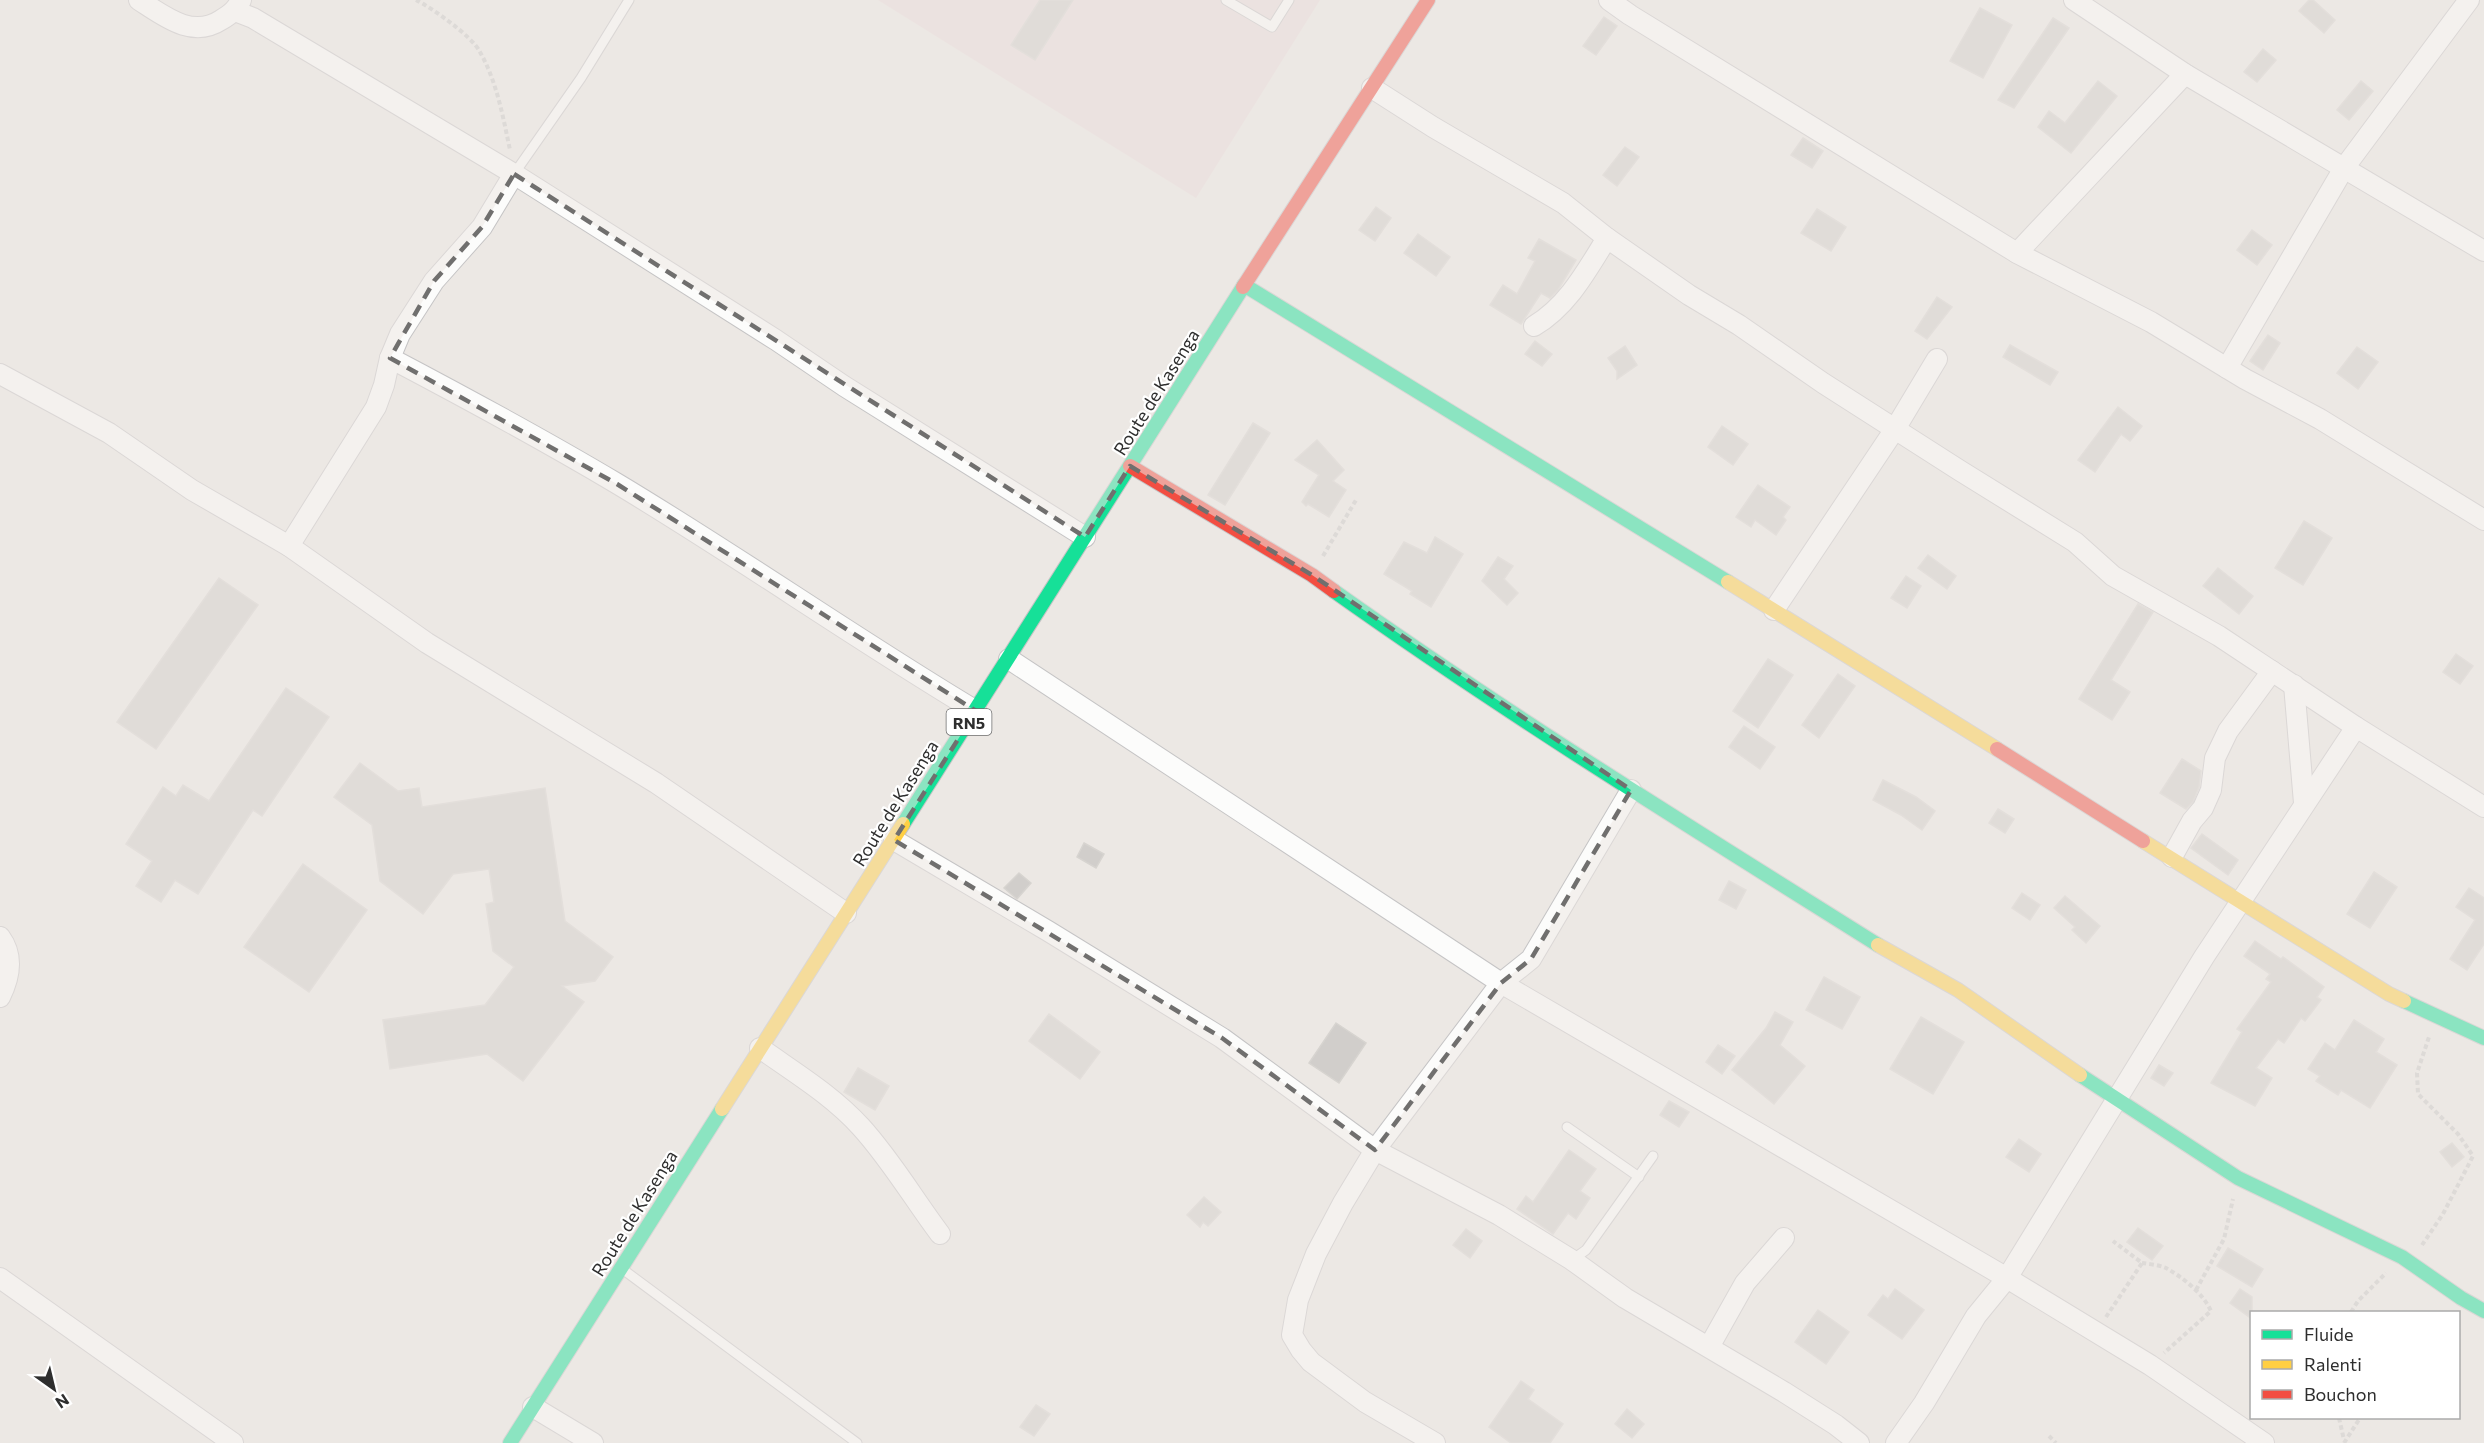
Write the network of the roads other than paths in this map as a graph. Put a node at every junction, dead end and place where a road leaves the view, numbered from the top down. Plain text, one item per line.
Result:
1 (139, 0) edge
2 (629, 0) edge
3 (1226, 0) edge
4 (1290, 0) edge
5 (1428, 0) edge
6 (1609, 0) edge
7 (2074, 0) edge
8 (2469, 0) edge
9 (2474, 0) edge
10 (2484, 5) edge
11 (238, 6) edge
12 (2185, 74) junction
13 (1372, 88) junction
14 (2344, 168) junction
15 (514, 174) junction
16 (1607, 238) junction
17 (2484, 251) edge
18 (2017, 253) junction
19 (1244, 285) junction
20 (1534, 326) dead end
21 (390, 358) junction
22 (1937, 359) dead end
23 (2227, 368) junction
24 (0, 374) edge
25 (1895, 429) junction
26 (1130, 466) junction
27 (2484, 520) edge
28 (1085, 537) junction
29 (289, 546) junction
30 (1774, 610) junction
31 (1009, 659) junction
32 (2272, 671) junction
33 (2294, 685) junction
34 (976, 711) junction
35 (2356, 727) junction
36 (1631, 790) junction
37 (2304, 803) junction
38 (2484, 807) edge
39 (894, 840) junction
40 (2172, 857) junction
41 (2241, 901) junction
42 (846, 913) junction
43 (0, 937) edge
44 (1501, 983) junction
45 (0, 997) edge
46 (2484, 1038) edge
47 (760, 1048) junction
48 (2117, 1098) junction
49 (1567, 1127) dead end
50 (1375, 1150) junction
51 (1653, 1156) dead end
52 (1639, 1177) junction
53 (940, 1234) dead end
54 (1784, 1238) dead end
55 (1572, 1260) junction
56 (621, 1268) junction
57 (0, 1278) edge
58 (2007, 1278) junction
59 (2484, 1311) edge
60 (1709, 1347) junction
61 (533, 1407) junction
62 (233, 1443) edge
63 (510, 1443) edge
64 (593, 1443) edge
65 (857, 1443) edge
66 (1435, 1443) edge
67 (1859, 1443) edge
68 (1896, 1443) edge
69 (2264, 1443) edge

1 - 11 street
2 - 15 lane
3 - 4 lane
5 - 13 main road, Route de Kasenga / RN5
6 - 18 street
7 - 12 street
8 - 14 street
9 - 10 street
11 - 15 street
12 - 14 street
12 - 18 street
13 - 16 street
13 - 19 main road, Route de Kasenga / RN5
14 - 17 street
14 - 23 street
15 - 21 street
15 - 28 street
16 - 20 street
16 - 25 street
18 - 23 street
19 - 26 main road, Route de Kasenga / RN5
19 - 30 main road
21 - 29 street
21 - 34 street
22 - 25 street
23 - 27 street
24 - 29 street
25 - 30 street
25 - 32 street
26 - 28 main road, Route de Kasenga / RN5
26 - 36 main road
28 - 31 main road, Route de Kasenga / RN5
29 - 42 street
30 - 40 main road
31 - 34 main road, Route de Kasenga / RN5
31 - 44 street
32 - 33 street
32 - 40 street
33 - 35 street
33 - 37 street
34 - 39 main road, Route de Kasenga / RN5
35 - 37 street
35 - 38 street
36 - 44 street
36 - 48 main road
37 - 41 street
39 - 42 main road, Route de Kasenga / RN5
39 - 50 street
40 - 41 main road
41 - 46 main road
41 - 48 street
42 - 47 main road, Route de Kasenga / RN5
43 - 45 street
44 - 50 street
44 - 58 street
47 - 53 street
47 - 56 main road, Route de Kasenga / RN5
48 - 58 street
48 - 59 main road
49 - 52 lane
50 - 55 street
50 - 66 street
51 - 52 lane
52 - 55 lane
54 - 60 street
55 - 60 street
56 - 61 main road, Route de Kasenga / RN5
56 - 65 lane
57 - 62 street
58 - 68 street
58 - 69 street
60 - 67 street
61 - 63 main road, Route de Kasenga / RN5
61 - 64 street

